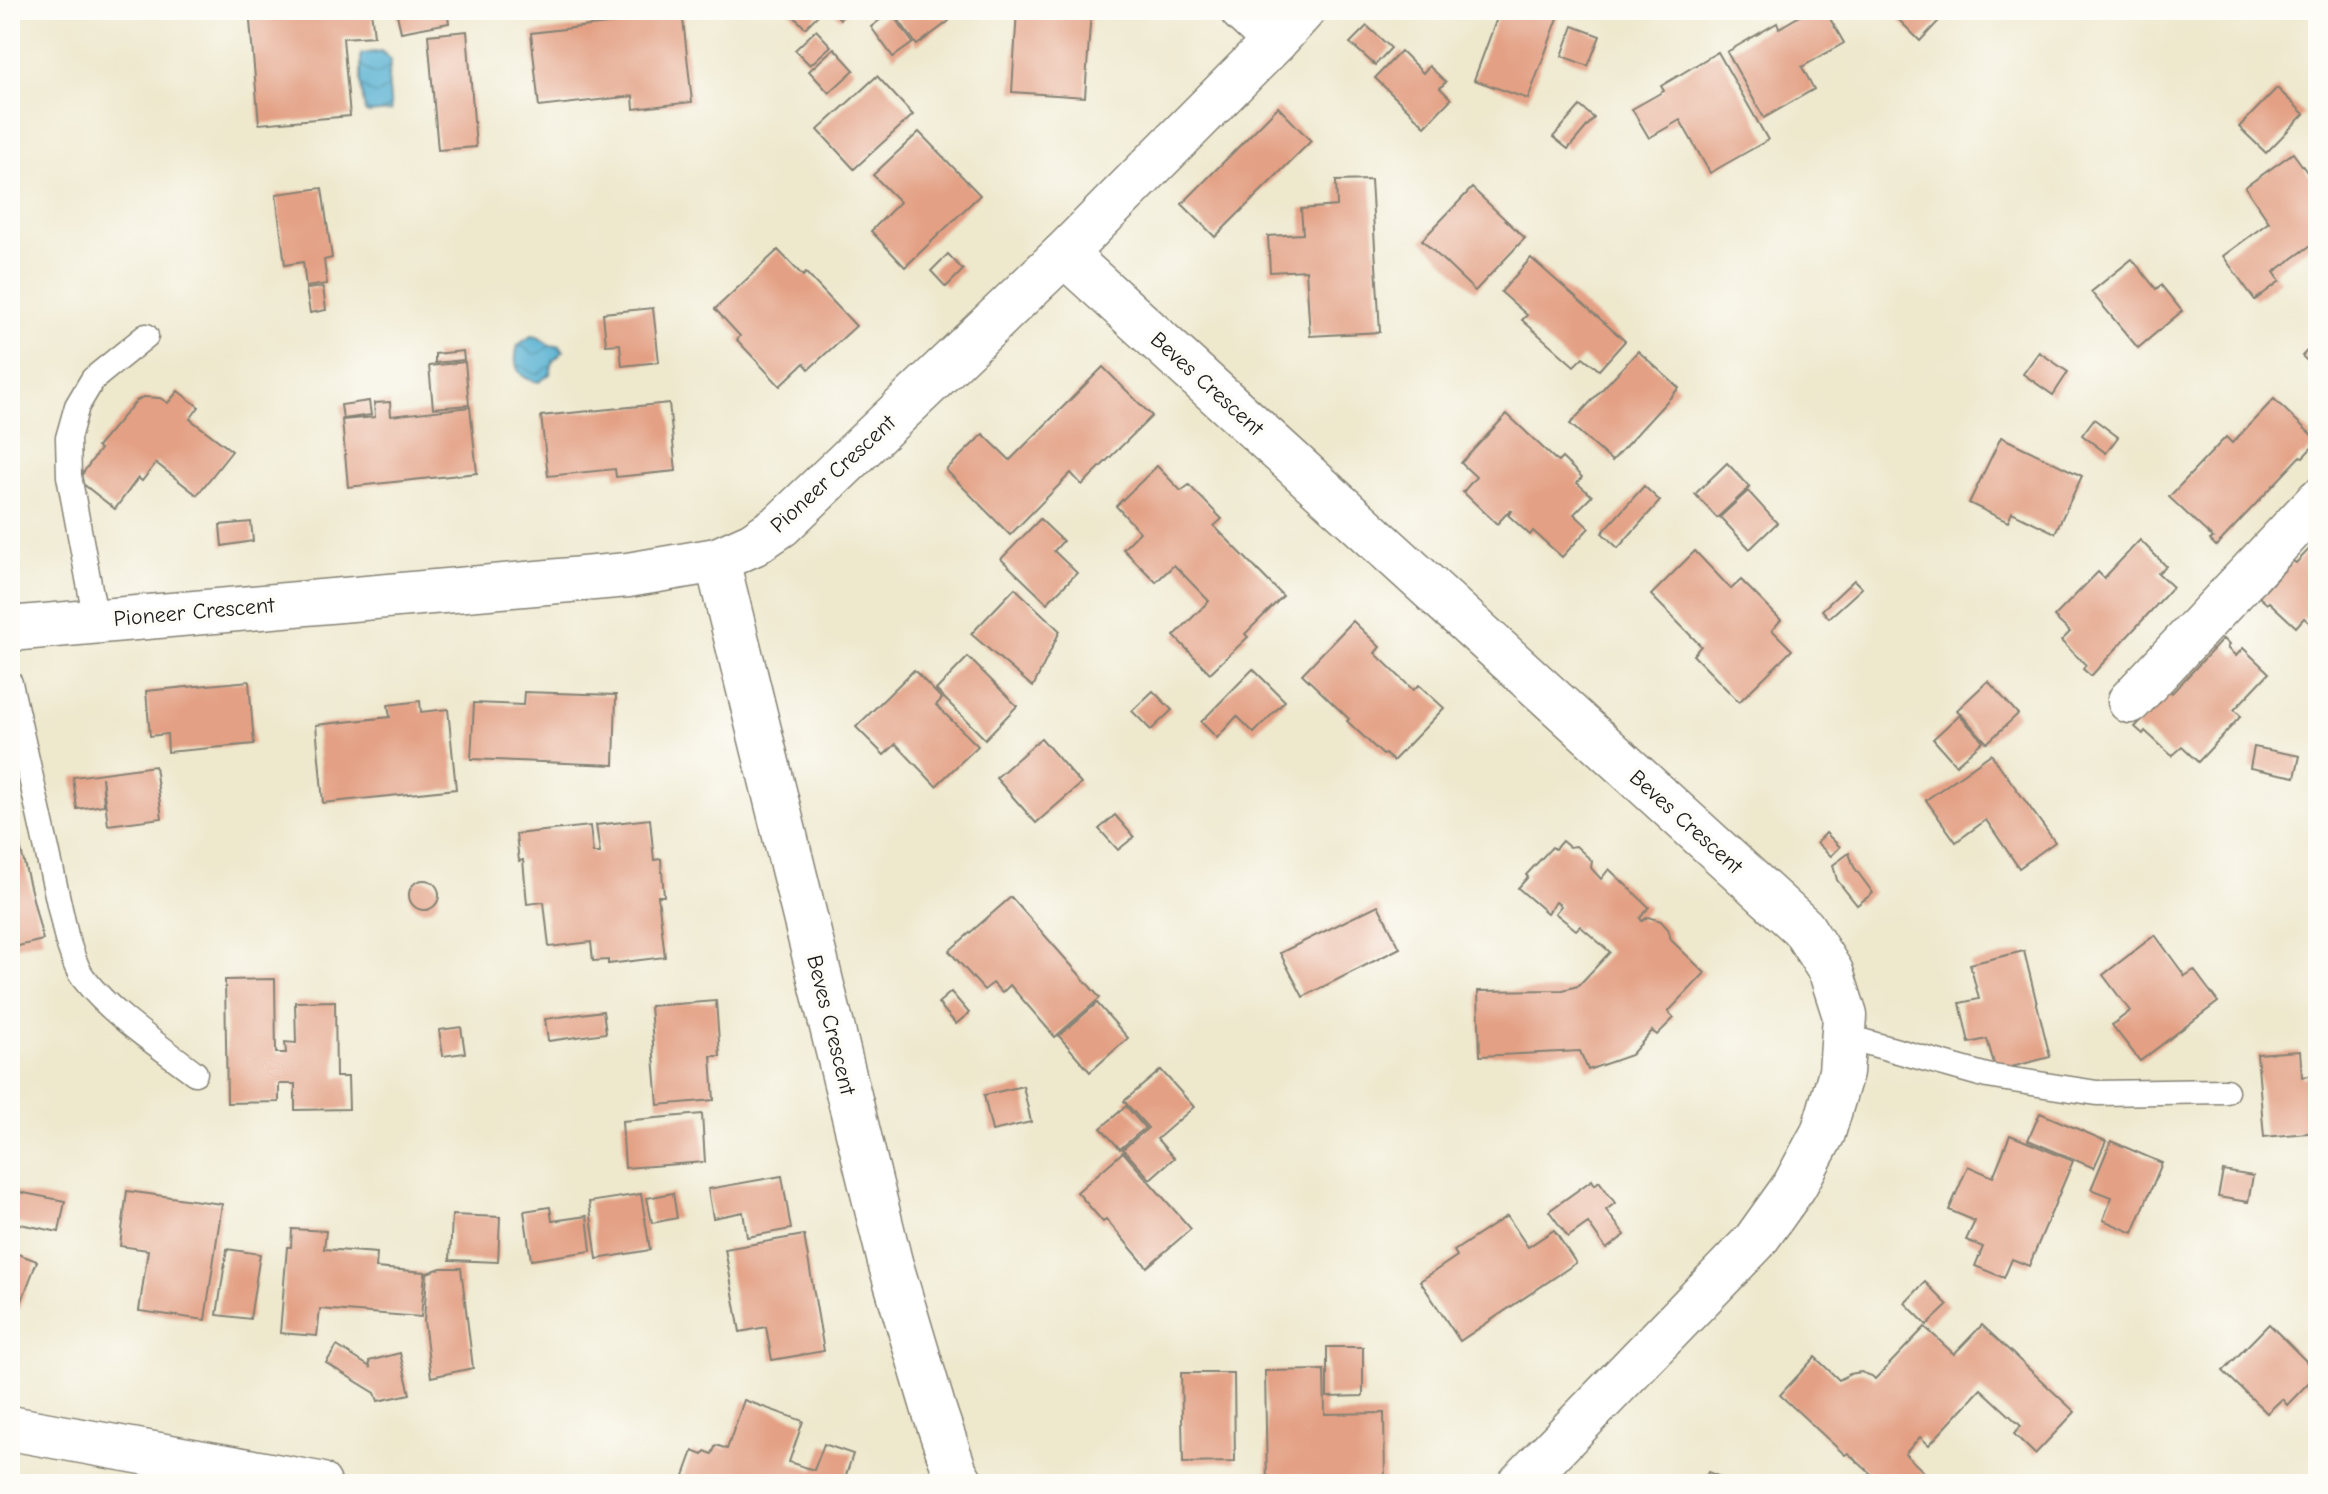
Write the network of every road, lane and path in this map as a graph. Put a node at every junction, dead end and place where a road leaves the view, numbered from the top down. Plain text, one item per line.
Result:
1 (1242, 10) edge
2 (1289, 26) edge
3 (1064, 254) junction
4 (146, 336) dead end
5 (2318, 501) edge
6 (717, 560) junction
7 (96, 621) junction
8 (10, 629) edge
9 (10, 683) edge
10 (2130, 701) dead end
11 (1844, 1036) junction
12 (195, 1073) dead end
13 (2226, 1091) dead end
14 (10, 1428) edge
15 (319, 1484) edge
16 (962, 1484) edge
17 (1520, 1484) edge

1 - 2 street, Pioneer Crescent
2 - 3 street, Pioneer Crescent
3 - 6 street, Pioneer Crescent
3 - 11 street, Beves Crescent
4 - 7 lane
5 - 10 street
6 - 7 street, Pioneer Crescent
6 - 16 street, Beves Crescent
7 - 8 street, Pioneer Crescent
9 - 12 lane
11 - 13 lane
11 - 17 street, Beves Crescent
14 - 15 street

